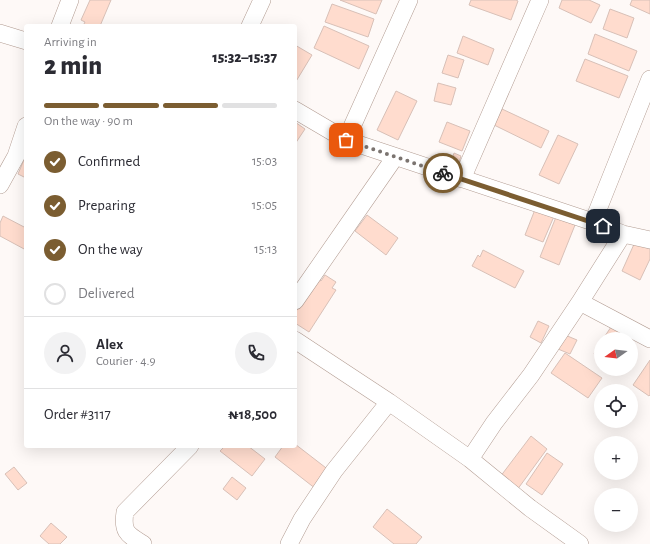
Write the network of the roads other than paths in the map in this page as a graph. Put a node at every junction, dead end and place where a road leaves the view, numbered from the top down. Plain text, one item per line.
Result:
1 (70, 0) edge
2 (262, 0) edge
3 (409, 0) edge
4 (540, 0) edge
5 (61, 24) edge
6 (251, 24) edge
7 (0, 33) edge
8 (24, 40) edge
9 (650, 79) edge
10 (297, 111) edge
11 (24, 132) edge
12 (346, 140) junction
13 (395, 157) junction
14 (462, 179) junction
15 (0, 185) edge
16 (593, 222) junction
17 (623, 234) junction
18 (650, 240) edge
19 (297, 298) edge
20 (580, 302) junction
21 (650, 339) edge
22 (297, 341) edge
23 (389, 402) junction
24 (188, 448) edge
25 (470, 458) junction
26 (577, 543) edge
27 (143, 544) edge
28 (289, 544) edge

1 - 5 street
2 - 6 street
3 - 12 street
4 - 14 street
7 - 8 street
9 - 16 street
10 - 12 street
11 - 15 street
12 - 13 street
13 - 14 street
13 - 19 street
14 - 16 street
16 - 17 street
17 - 18 street
17 - 20 street
20 - 21 street
20 - 25 street
22 - 23 street
23 - 25 street
23 - 28 street
24 - 27 street
25 - 26 street

